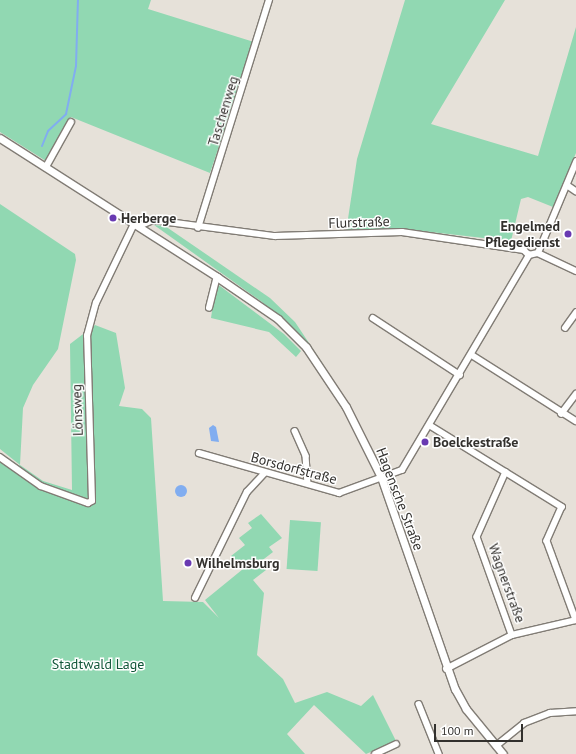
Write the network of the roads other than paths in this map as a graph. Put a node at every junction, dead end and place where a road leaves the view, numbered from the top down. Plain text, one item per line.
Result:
1 (270, 0) edge
2 (71, 122) dead end
3 (0, 138) edge
4 (576, 162) edge
5 (46, 167) junction
6 (567, 186) junction
7 (576, 191) edge
8 (137, 225) junction
9 (198, 228) junction
10 (538, 253) junction
11 (529, 255) junction
12 (576, 271) edge
13 (217, 277) junction
14 (209, 308) dead end
15 (576, 313) edge
16 (372, 318) dead end
17 (565, 328) dead end
18 (472, 355) junction
19 (460, 375) junction
20 (576, 394) edge
21 (561, 414) junction
22 (576, 421) edge
23 (431, 426) junction
24 (295, 431) dead end
25 (199, 453) dead end
26 (0, 457) edge
27 (506, 472) junction
28 (264, 474) junction
29 (381, 477) junction
30 (308, 483) junction
31 (195, 598) dead end
32 (576, 620) edge
33 (512, 635) junction
34 (446, 669) junction
35 (419, 704) dead end
36 (576, 712) edge
37 (396, 744) dead end
38 (496, 746) junction
39 (375, 754) edge
40 (439, 754) edge
41 (503, 754) edge

1 - 9 street, Taschenweg
2 - 5 street
3 - 5 street, Hagensche Straße
4 - 6 street
5 - 8 street, Hagensche Straße
6 - 7 street
6 - 10 street
8 - 9 street, Flurstraße
8 - 13 street, Hagensche Straße
8 - 26 street, Lönsweg
9 - 11 street, Flurstraße
10 - 11 street
10 - 12 street
11 - 18 street
13 - 14 street
13 - 29 street, Hagensche Straße
15 - 17 street
16 - 19 street
18 - 19 street
18 - 21 street
19 - 23 street
20 - 21 street
21 - 22 street
23 - 27 street
23 - 29 street
24 - 30 street
25 - 28 street, Borsdorfstraße
27 - 32 street
27 - 33 street, Wagnerstraße
28 - 30 street, Borsdorfstraße
28 - 31 street
29 - 30 street, Borsdorfstraße
29 - 34 street, Hagensche Straße
32 - 33 street
33 - 34 street
34 - 38 street, Hagensche Straße
35 - 40 street
36 - 38 street
37 - 39 street
38 - 41 street, Hagensche Straße

